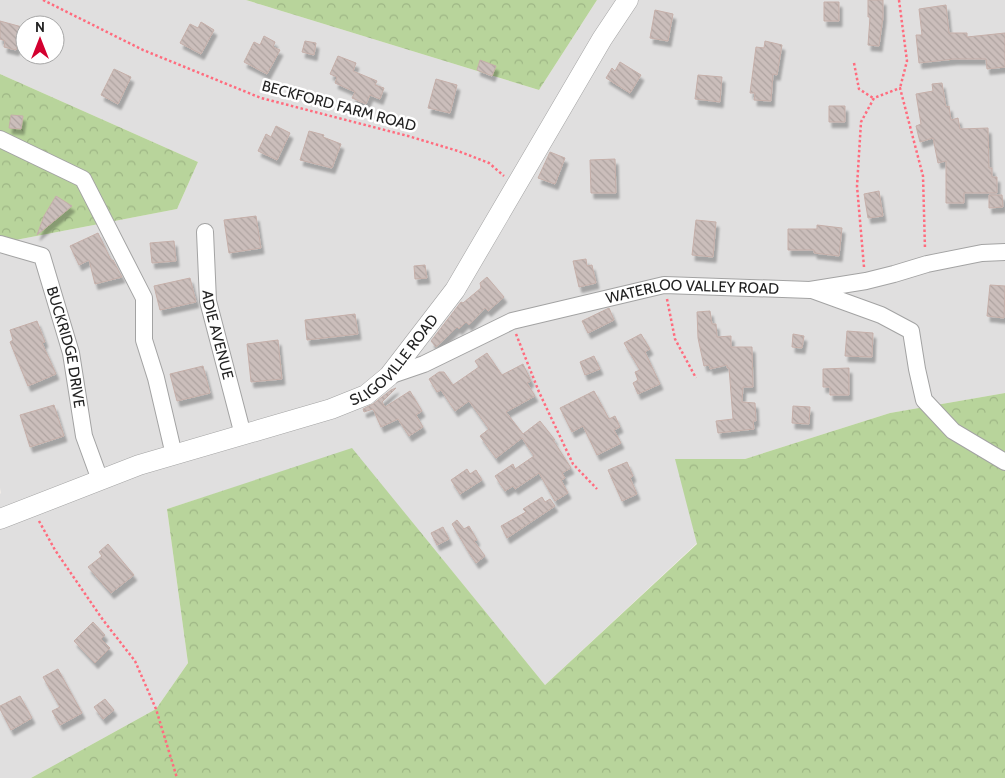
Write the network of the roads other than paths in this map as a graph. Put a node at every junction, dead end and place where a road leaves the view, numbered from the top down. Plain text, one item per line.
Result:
1 (628, 0) edge
2 (0, 139) edge
3 (205, 232) dead end
4 (0, 244) edge
5 (1005, 252) edge
6 (810, 290) junction
7 (389, 376) junction
8 (243, 434) junction
9 (174, 455) junction
10 (1005, 462) edge
11 (100, 480) junction
12 (0, 519) edge

1 - 7 street, SLIGOVILLE ROAD
2 - 9 street
3 - 8 street, ADIE AVENUE
4 - 11 street, BUCKRIDGE DRIVE
5 - 6 street, WATERLOO VALLEY ROAD
6 - 7 street, WATERLOO VALLEY ROAD
6 - 10 street
7 - 8 street, SLIGOVILLE ROAD
8 - 9 street, SLIGOVILLE ROAD
9 - 11 street, SLIGOVILLE ROAD
11 - 12 street, SLIGOVILLE ROAD

